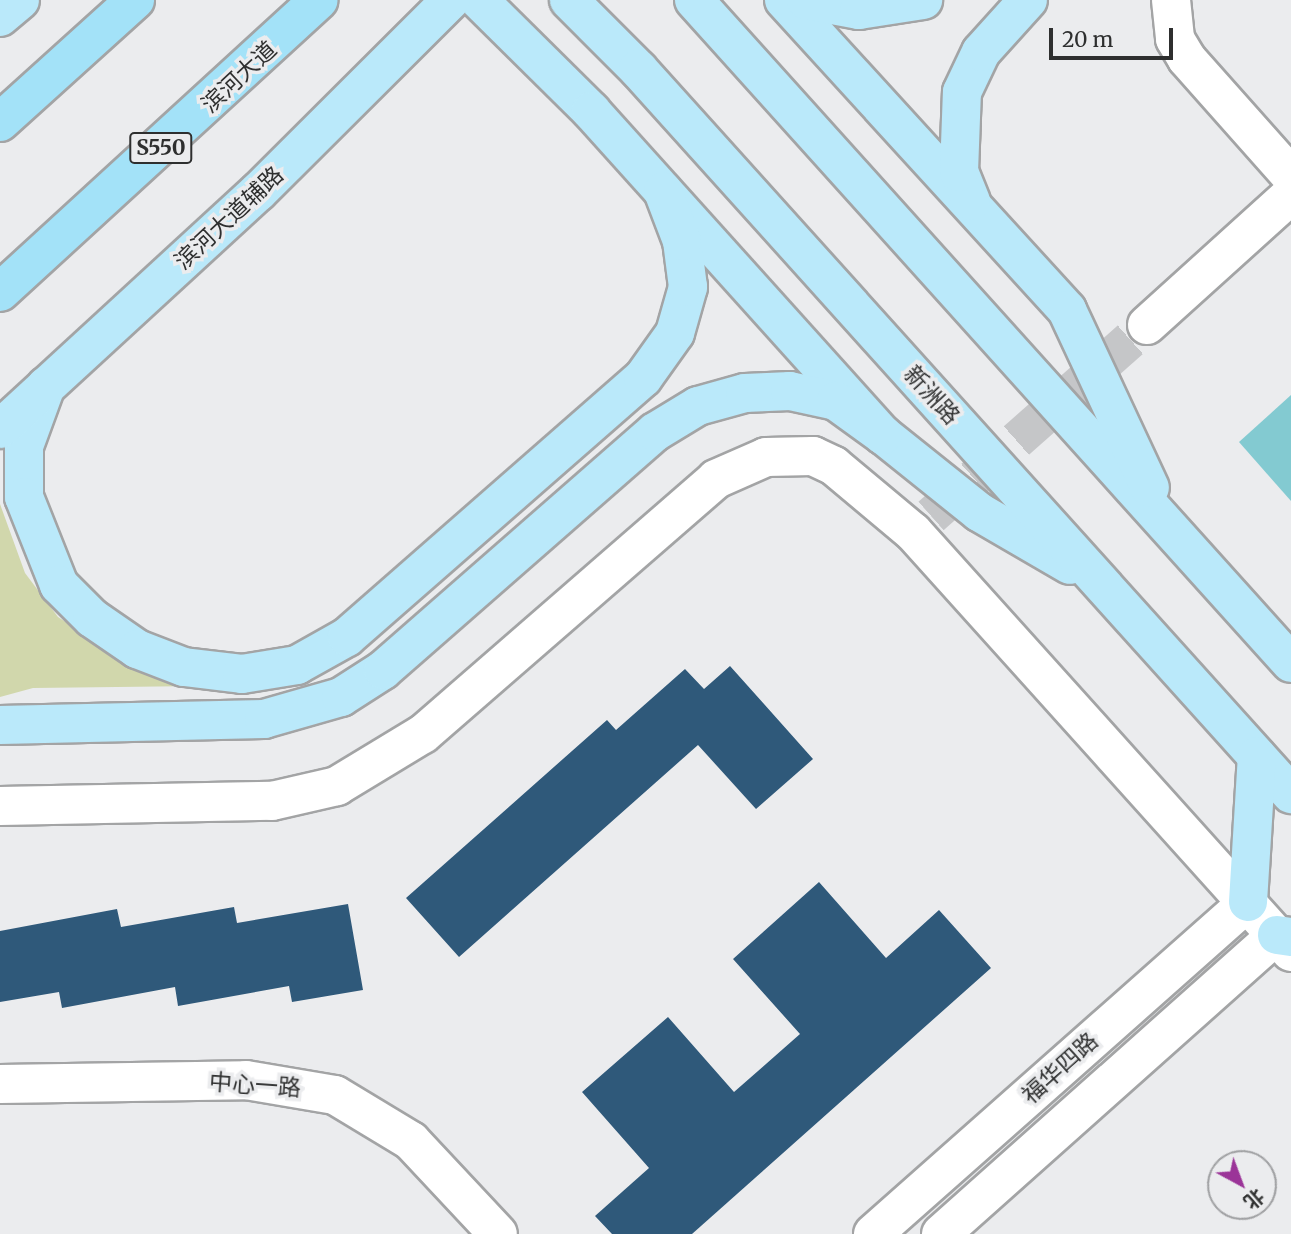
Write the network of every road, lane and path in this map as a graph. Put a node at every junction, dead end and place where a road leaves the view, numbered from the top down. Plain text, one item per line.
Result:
1 (20, 0) edge
2 (135, 0) edge
3 (319, 0) edge
4 (451, 0) edge
5 (479, 0) edge
6 (569, 0) edge
7 (784, 0) edge
8 (806, 0) edge
9 (923, 0) edge
10 (1028, 0) edge
11 (699, 5) edge
12 (1171, 7) edge
13 (0, 17) edge
14 (0, 122) edge
15 (1291, 176) edge
16 (663, 191) junction
17 (1291, 195) edge
18 (975, 209) junction
19 (0, 292) edge
20 (1147, 325) tunnel mouth
21 (46, 386) junction
22 (0, 429) edge
23 (883, 435) junction
24 (1167, 525) junction
25 (1102, 584) junction
26 (1291, 663) edge
27 (0, 725) edge
28 (1257, 756) junction
29 (1291, 794) edge
30 (0, 806) edge
31 (1248, 902) junction
32 (1286, 941) edge
33 (0, 1084) edge
34 (498, 1234) edge
35 (873, 1234) edge
36 (941, 1234) edge

1 - 13 main road
2 - 14 highway
3 - 19 highway, 滨河大道 / S550
4 - 21 main road, 滨河大道辅路
5 - 16 main road
6 - 25 main road, 新洲路
7 - 18 main road
8 - 9 main road
10 - 18 main road
11 - 24 main road
12 - 15 street
16 - 21 main road
16 - 23 main road
17 - 20 street
18 - 24 main road
21 - 22 main road, 滨河大道辅路
23 - 25 main road
23 - 27 main road
24 - 26 main road
25 - 28 main road, 新洲路
28 - 29 main road, 新洲路
28 - 31 main road
30 - 31 street
31 - 32 street
31 - 35 street, 福华四路
32 - 36 street, 福华四路
33 - 34 street, 中心一路

